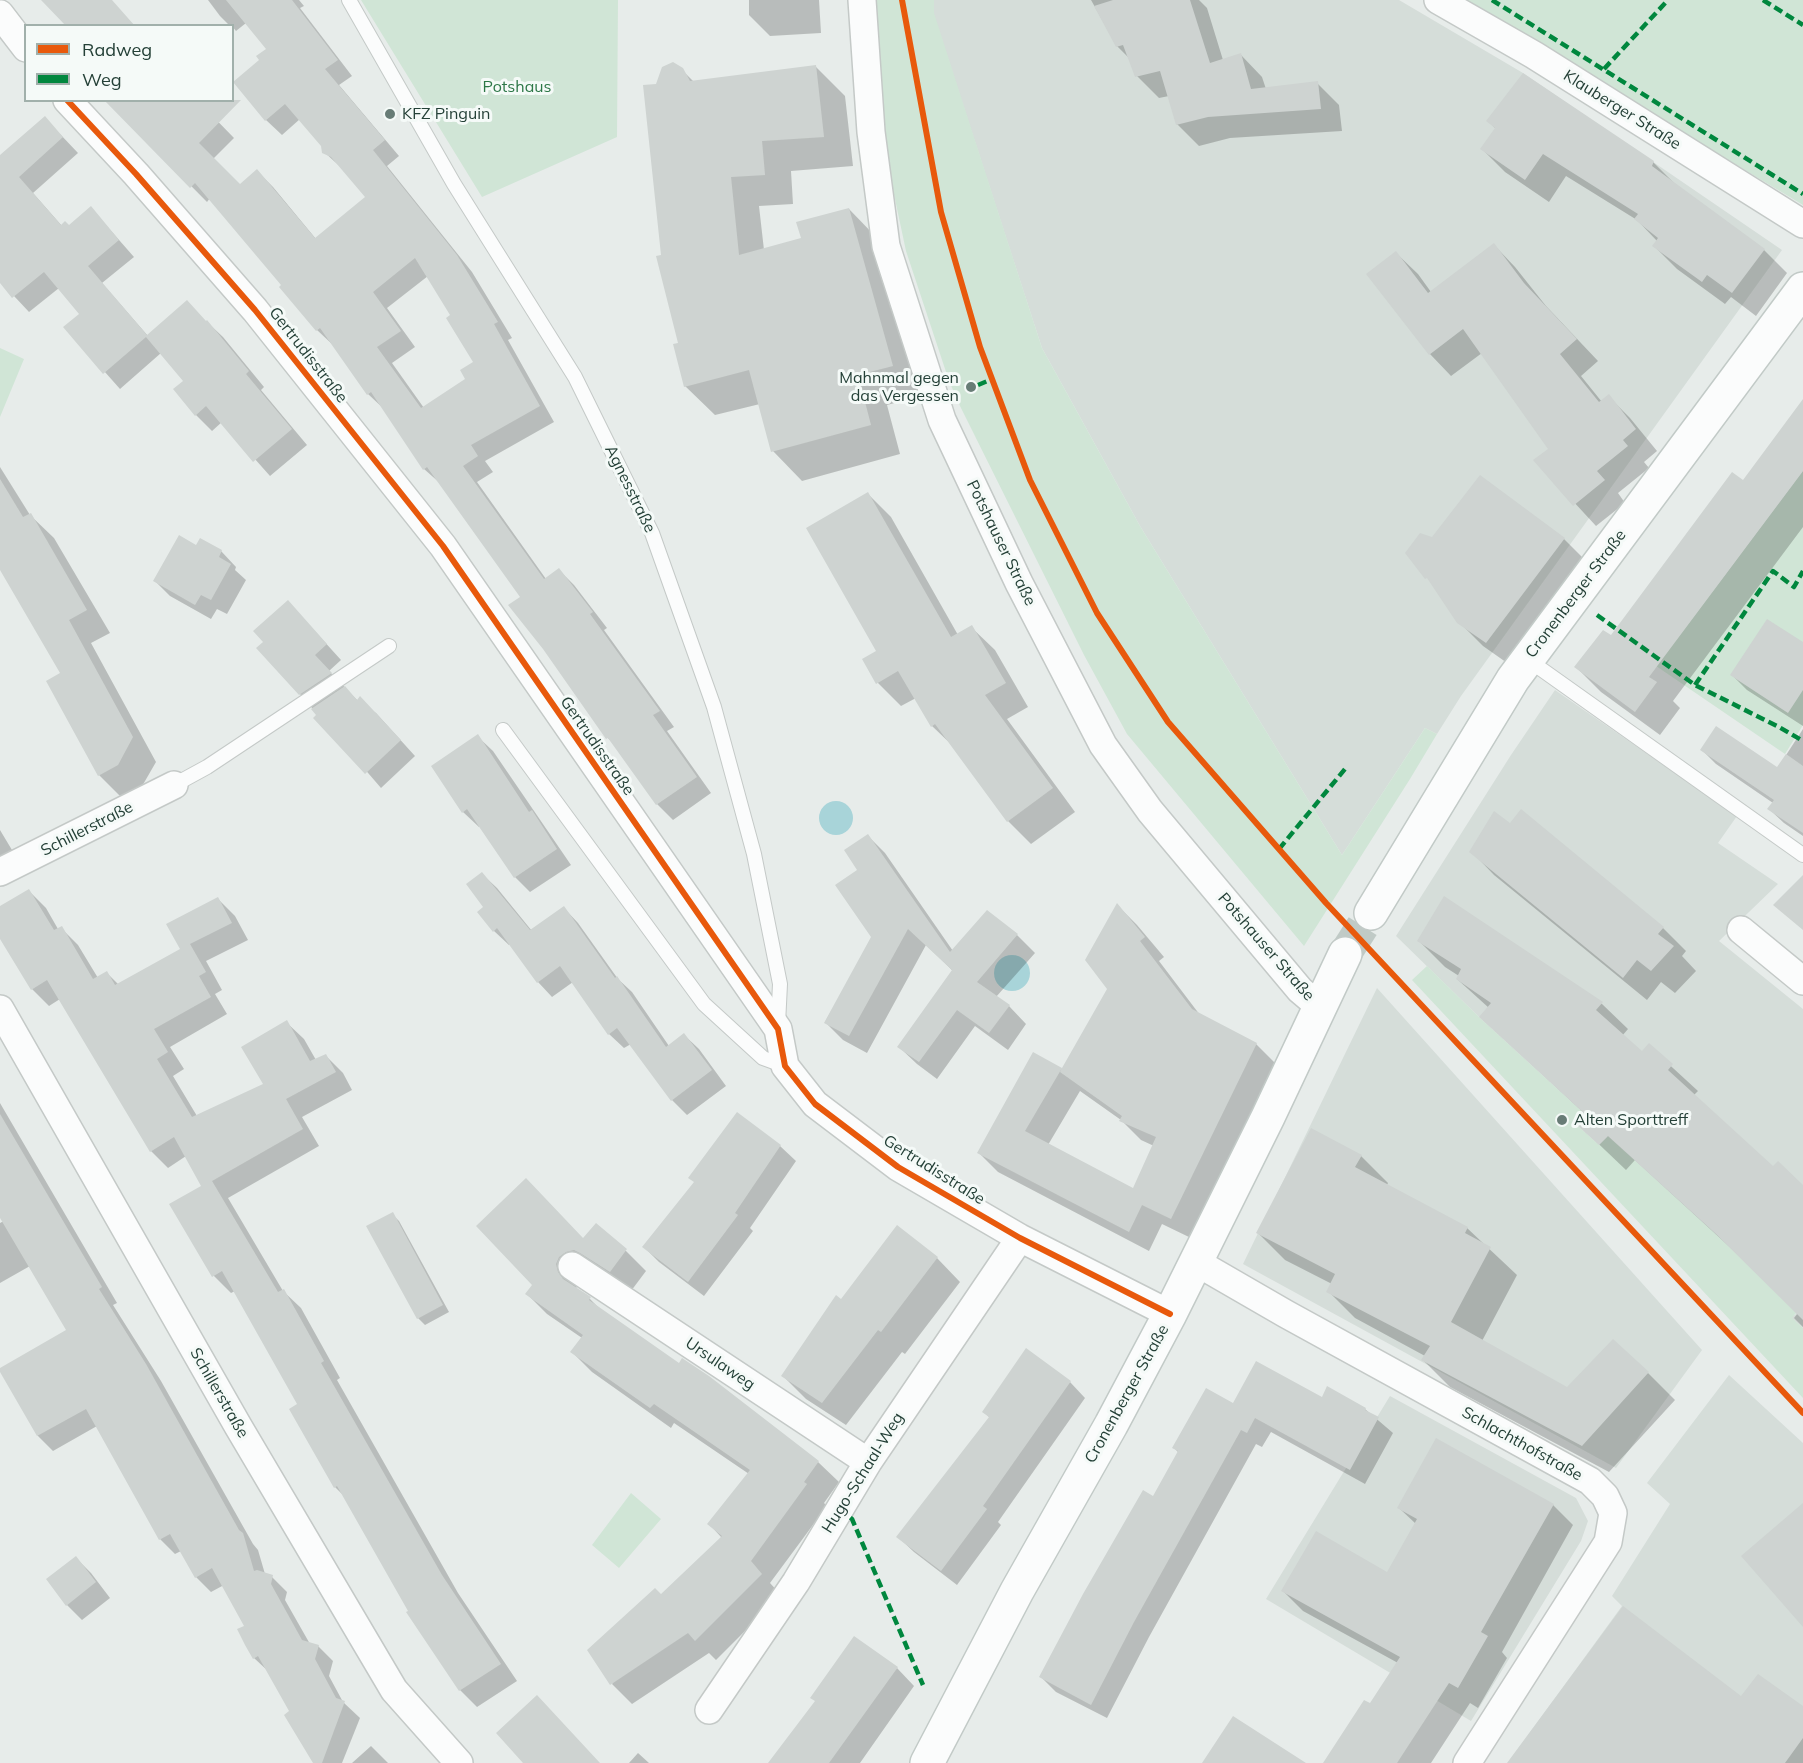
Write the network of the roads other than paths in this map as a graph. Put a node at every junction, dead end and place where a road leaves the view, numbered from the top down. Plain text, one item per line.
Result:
1 (349, 0) edge
2 (862, 0) edge
3 (1438, 0) edge
4 (0, 14) edge
5 (24, 45) edge
6 (69, 102) edge
7 (1803, 224) edge
8 (1803, 289) edge
9 (389, 646) dead end
10 (1527, 659) junction
11 (503, 730) dead end
12 (174, 785) joint
13 (1803, 855) edge
14 (0, 872) edge
15 (1371, 913) tunnel mouth
16 (1741, 930) dead end
17 (1345, 954) tunnel mouth
18 (1803, 981) edge
19 (1320, 1007) junction
20 (0, 1009) edge
21 (778, 1029) junction
22 (785, 1065) junction
23 (1020, 1238) junction
24 (1196, 1262) junction
25 (572, 1266) dead end
26 (1170, 1314) junction
27 (868, 1462) junction
28 (709, 1710) dead end
29 (459, 1763) edge
30 (927, 1763) edge
31 (1467, 1763) edge

1 - 21 lane, Agnesstraße
2 - 19 street, Potshauser Straße
3 - 7 street, Klauberger Straße
4 - 5 street
6 - 21 street, Gertrudisstraße
8 - 10 main road, Cronenberger Straße
9 - 12 lane
10 - 13 lane
10 - 15 main road, Cronenberger Straße
11 - 22 lane, Gertrudisstraße
12 - 14 street, Schillerstraße
16 - 18 street
17 - 19 main road, Cronenberger Straße
19 - 24 main road, Cronenberger Straße
20 - 29 street, Schillerstraße
21 - 22 street, Gertrudisstraße
22 - 23 street, Gertrudisstraße
23 - 26 street, Gertrudisstraße
23 - 27 street, Hugo-Schaal-Weg
24 - 26 main road, Cronenberger Straße
24 - 31 street, Schlachthofstraße
25 - 27 street, Ursulaweg
26 - 30 main road, Cronenberger Straße
27 - 28 street, Hugo-Schaal-Weg

